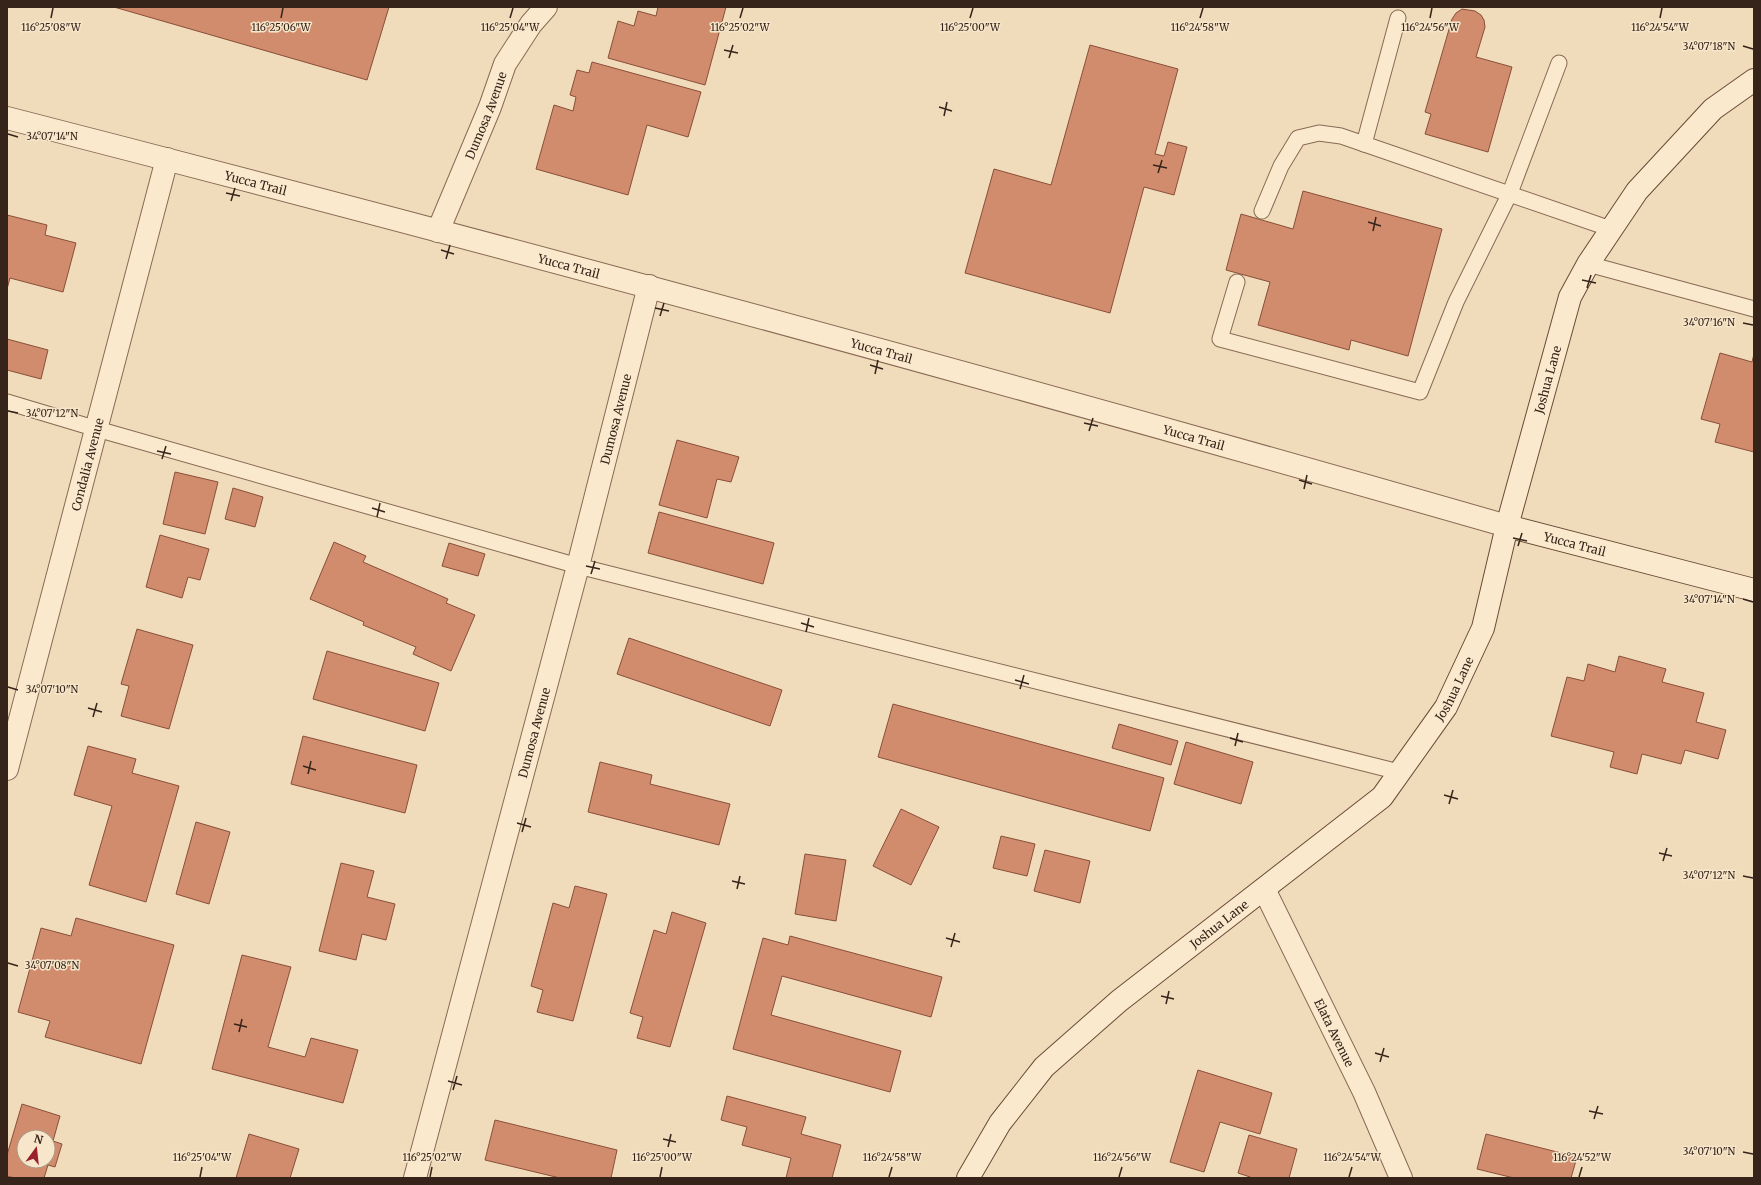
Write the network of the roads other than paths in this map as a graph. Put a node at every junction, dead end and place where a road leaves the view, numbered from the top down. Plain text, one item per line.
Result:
1 (546, 7) edge
2 (1398, 18) dead end
3 (1559, 63) dead end
4 (1754, 80) edge
5 (7, 118) edge
6 (1364, 144) junction
7 (167, 159) junction
8 (1510, 193) junction
9 (1262, 211) dead end
10 (1611, 229) junction
11 (438, 231) junction
12 (1588, 264) junction
13 (1236, 282) dead end
14 (649, 286) junction
15 (1754, 309) edge
16 (7, 402) edge
17 (97, 430) junction
18 (1507, 526) junction
19 (578, 566) junction
20 (1754, 590) edge
21 (7, 769) edge
22 (1399, 772) junction
23 (1264, 889) junction
24 (415, 1178) edge
25 (968, 1178) edge
26 (1401, 1178) edge

1 - 11 street, Dumosa Avenue
2 - 6 lane
3 - 8 lane
4 - 10 street, Joshua Lane
5 - 7 street, Yucca Trail
6 - 8 lane
6 - 9 lane
7 - 11 street, Yucca Trail
7 - 17 street, Condalia Avenue
8 - 10 lane
8 - 13 lane
10 - 12 street, Joshua Lane
11 - 14 street, Yucca Trail
12 - 15 lane
12 - 18 street, Joshua Lane
14 - 18 street, Yucca Trail
14 - 19 street, Dumosa Avenue
16 - 17 lane
17 - 19 lane
17 - 21 street, Condalia Avenue
18 - 20 street, Yucca Trail
18 - 22 street, Joshua Lane
19 - 22 lane
19 - 24 street, Dumosa Avenue
22 - 23 street, Joshua Lane
23 - 25 street, Joshua Lane
23 - 26 street, Elata Avenue

